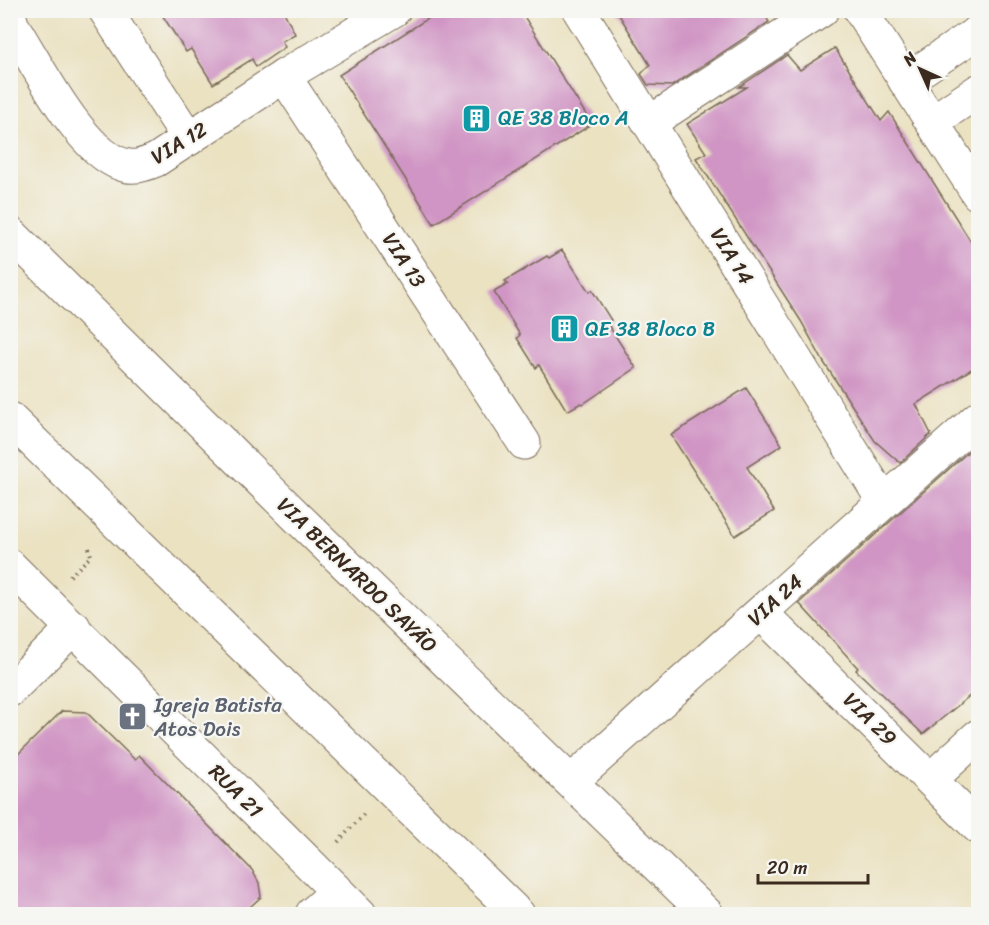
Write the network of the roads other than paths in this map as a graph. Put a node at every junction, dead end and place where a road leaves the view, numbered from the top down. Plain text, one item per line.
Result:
1 (105, 10) edge
2 (394, 10) edge
3 (579, 10) edge
4 (822, 10) edge
5 (860, 10) edge
6 (10, 17) edge
7 (978, 32) edge
8 (284, 76) junction
9 (905, 81) junction
10 (978, 91) edge
11 (932, 122) junction
12 (649, 123) junction
13 (189, 139) junction
14 (978, 194) edge
15 (10, 232) edge
16 (978, 418) edge
17 (10, 419) edge
18 (524, 443) dead end
19 (885, 502) junction
20 (10, 566) edge
21 (761, 613) junction
22 (75, 627) junction
23 (10, 690) edge
24 (978, 736) edge
25 (931, 779) junction
26 (572, 781) junction
27 (978, 827) edge
28 (348, 903) edge
29 (312, 915) edge
30 (518, 915) edge
31 (707, 915) edge

1 - 13 street
2 - 8 street, VIA 12
3 - 12 street, VIA 14
4 - 12 street
5 - 9 street
6 - 13 street, VIA 12
7 - 9 street
8 - 13 street, VIA 12
8 - 18 street, VIA 13
9 - 11 street
10 - 11 street
11 - 14 street
12 - 19 street, VIA 14
15 - 26 street, VIA BERNARDO SAYÃO
16 - 19 street, VIA 24
17 - 30 street
19 - 21 street, VIA 24
20 - 22 street, RUA 21
21 - 25 street, VIA 29
21 - 26 street, VIA 24
22 - 23 street
22 - 28 street, RUA 21
24 - 25 street
25 - 27 street, VIA 29
26 - 31 street, VIA BERNARDO SAYÃO
28 - 29 street

